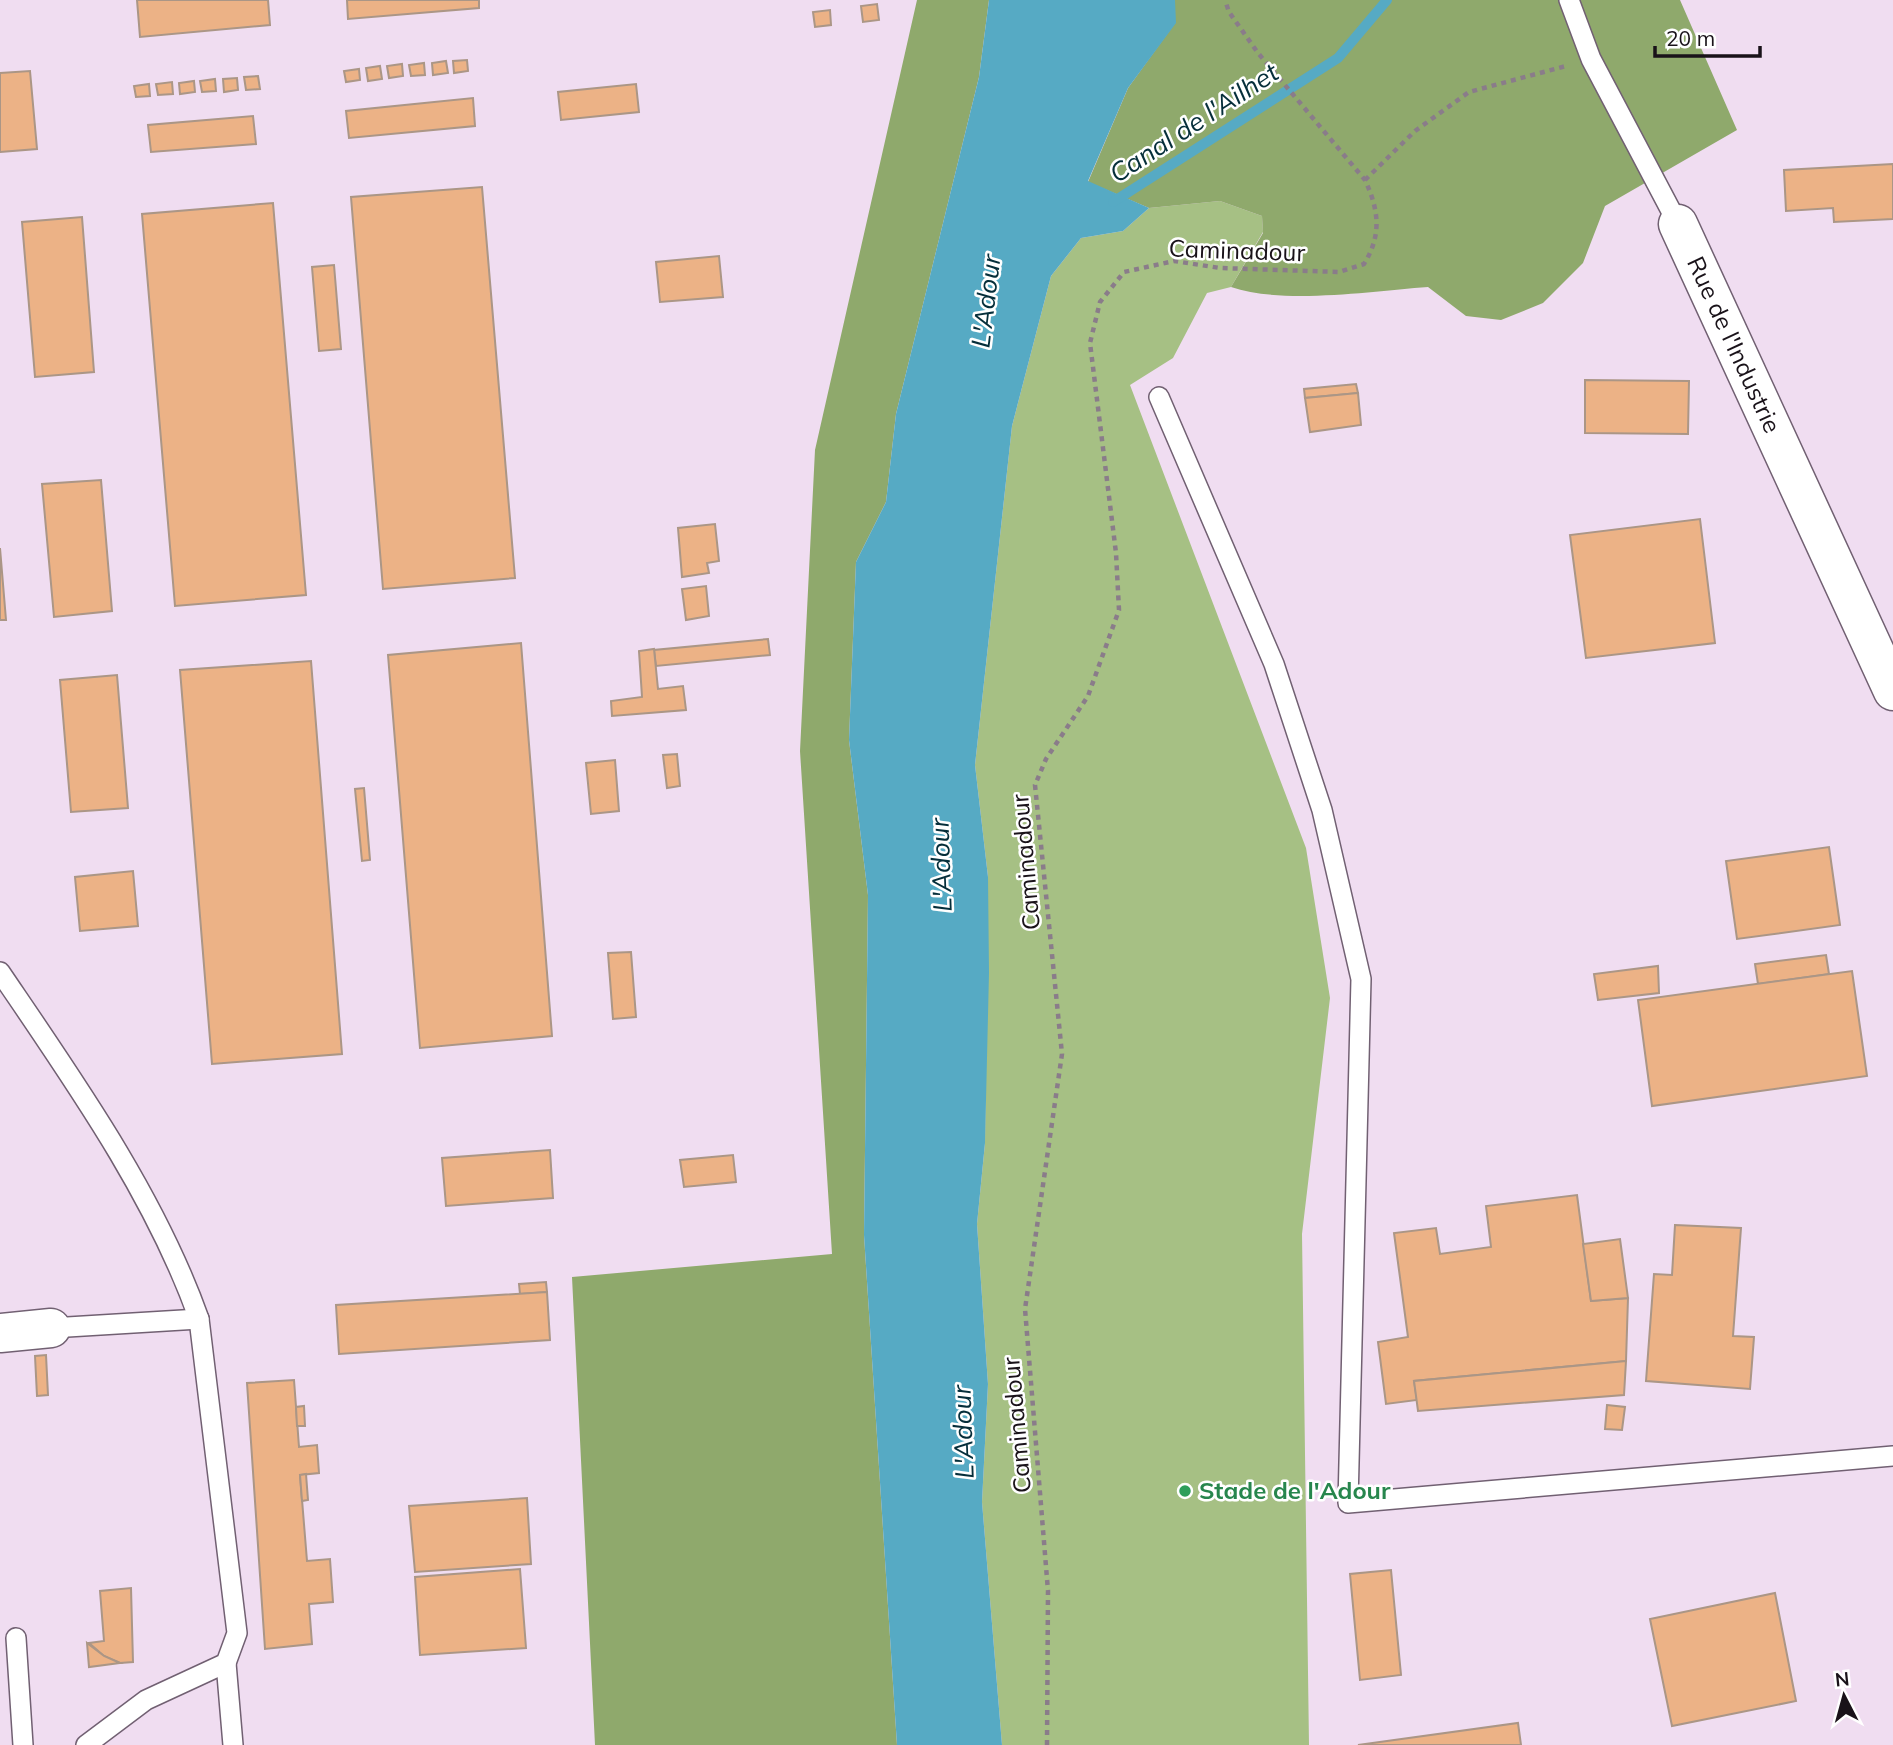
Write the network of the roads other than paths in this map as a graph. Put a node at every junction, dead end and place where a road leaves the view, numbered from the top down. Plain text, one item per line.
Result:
1 (1569, 0) edge
2 (1678, 224) joint
3 (1159, 397) dead end
4 (1893, 691) edge
5 (0, 972) edge
6 (199, 1319) junction
7 (51, 1328) joint
8 (0, 1333) edge
9 (1893, 1456) edge
10 (16, 1639) dead end
11 (226, 1663) junction
12 (23, 1745) edge
13 (86, 1745) edge
14 (233, 1745) edge

1 - 2 lane, Rue de l'Industrie
2 - 4 street, Rue de l'Industrie
3 - 9 lane
5 - 6 lane
6 - 7 lane
6 - 11 lane
7 - 8 street
10 - 12 lane
11 - 13 lane
11 - 14 lane

